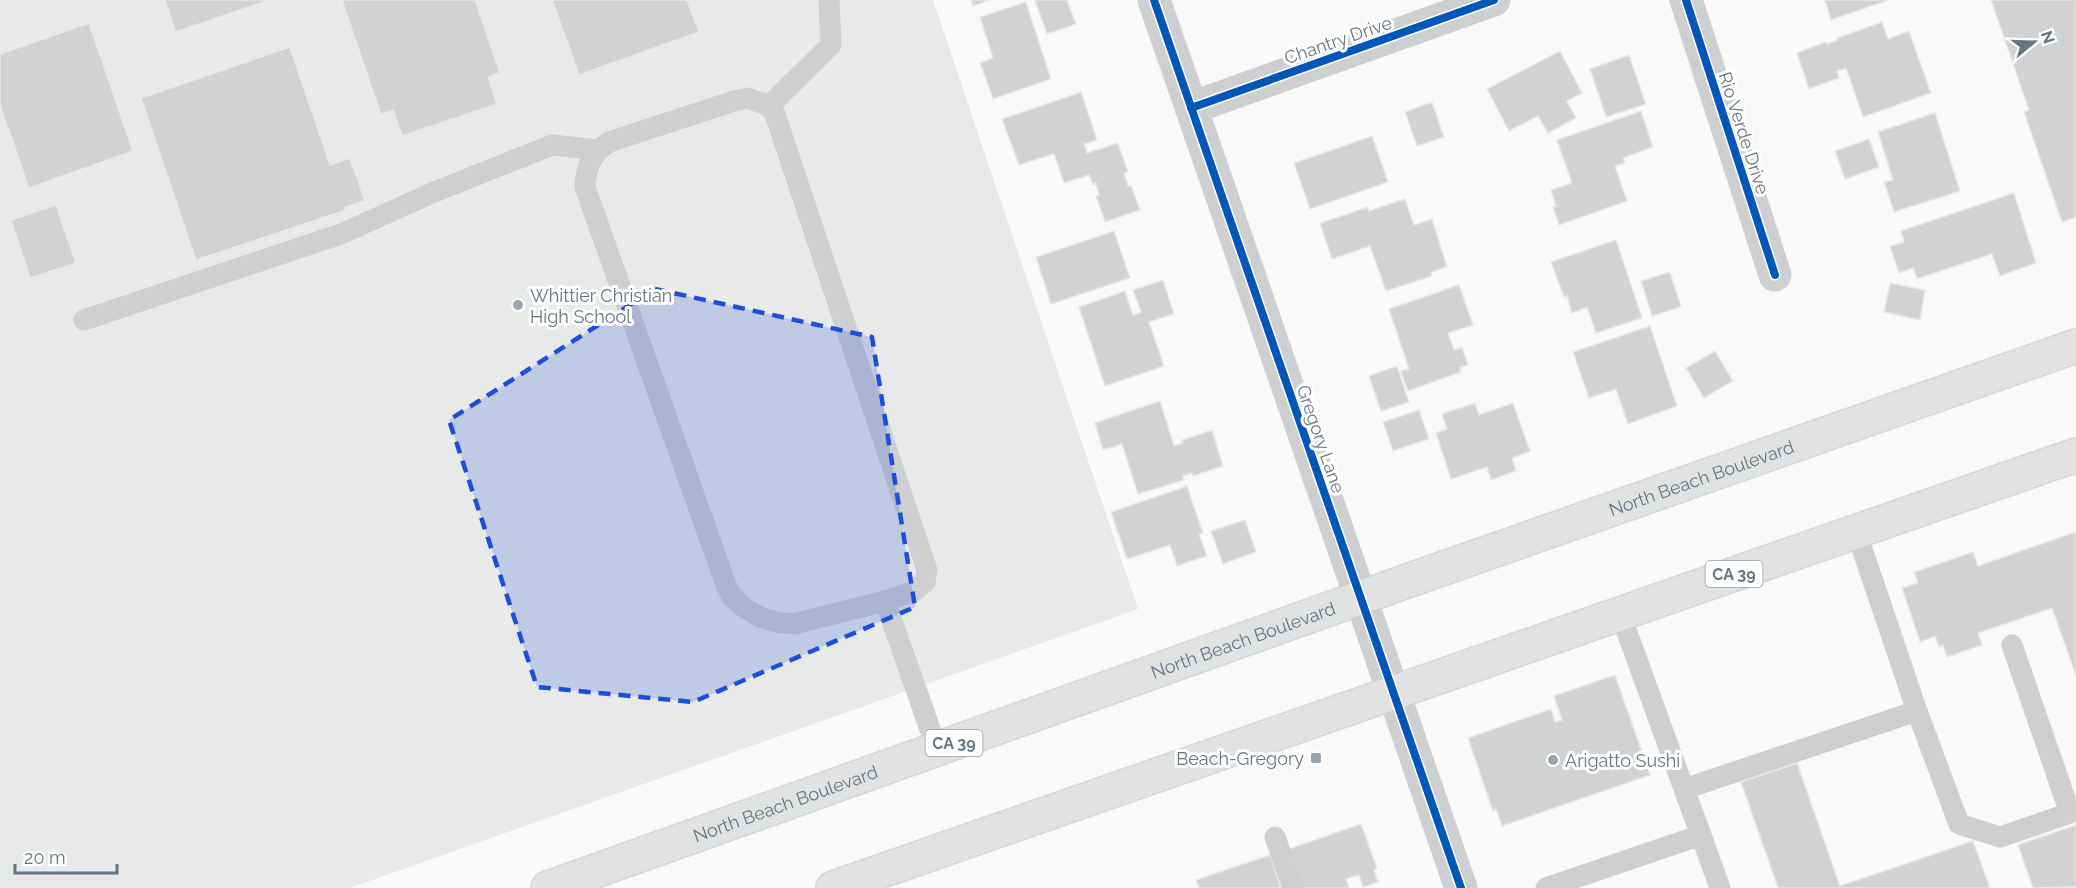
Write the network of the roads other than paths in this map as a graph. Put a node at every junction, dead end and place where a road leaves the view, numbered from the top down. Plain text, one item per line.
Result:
1 (829, 0) edge
2 (1154, 0) edge
3 (1494, 0) edge
4 (1686, 0) edge
5 (769, 106) junction
6 (1191, 108) junction
7 (597, 150) junction
8 (1774, 275) dead end
9 (84, 320) dead end
10 (2076, 346) edge
11 (2076, 455) edge
12 (1856, 531) junction
13 (1360, 597) junction
14 (885, 601) junction
15 (1620, 613) junction
16 (2012, 645) dead end
17 (1393, 693) junction
18 (1917, 711) junction
19 (937, 749) junction
20 (2069, 786) edge
21 (1684, 789) junction
22 (1701, 835) junction
23 (1275, 837) dead end
24 (548, 888) edge
25 (832, 888) edge
26 (1293, 888) edge
27 (1461, 888) edge
28 (1546, 888) edge
29 (1720, 888) edge

1 - 5 lane
2 - 6 street, Gregory Lane
3 - 6 street, Chantry Drive
4 - 8 street, Rio Verde Drive
5 - 7 lane
5 - 14 lane
6 - 13 street, Gregory Lane
7 - 9 lane
7 - 14 lane
10 - 13 main road, North Beach Boulevard / CA 39
11 - 12 main road, CA 39
12 - 15 main road, CA 39
12 - 18 lane
13 - 17 street, Gregory Lane
13 - 19 main road, North Beach Boulevard / CA 39
14 - 19 lane
15 - 17 main road, CA 39
15 - 21 lane
16 - 20 lane
17 - 25 main road, CA 39
17 - 27 street, Gregory Lane
18 - 20 lane
18 - 21 lane
19 - 24 main road, North Beach Boulevard / CA 39
21 - 22 lane
22 - 28 lane
22 - 29 lane
23 - 26 lane

